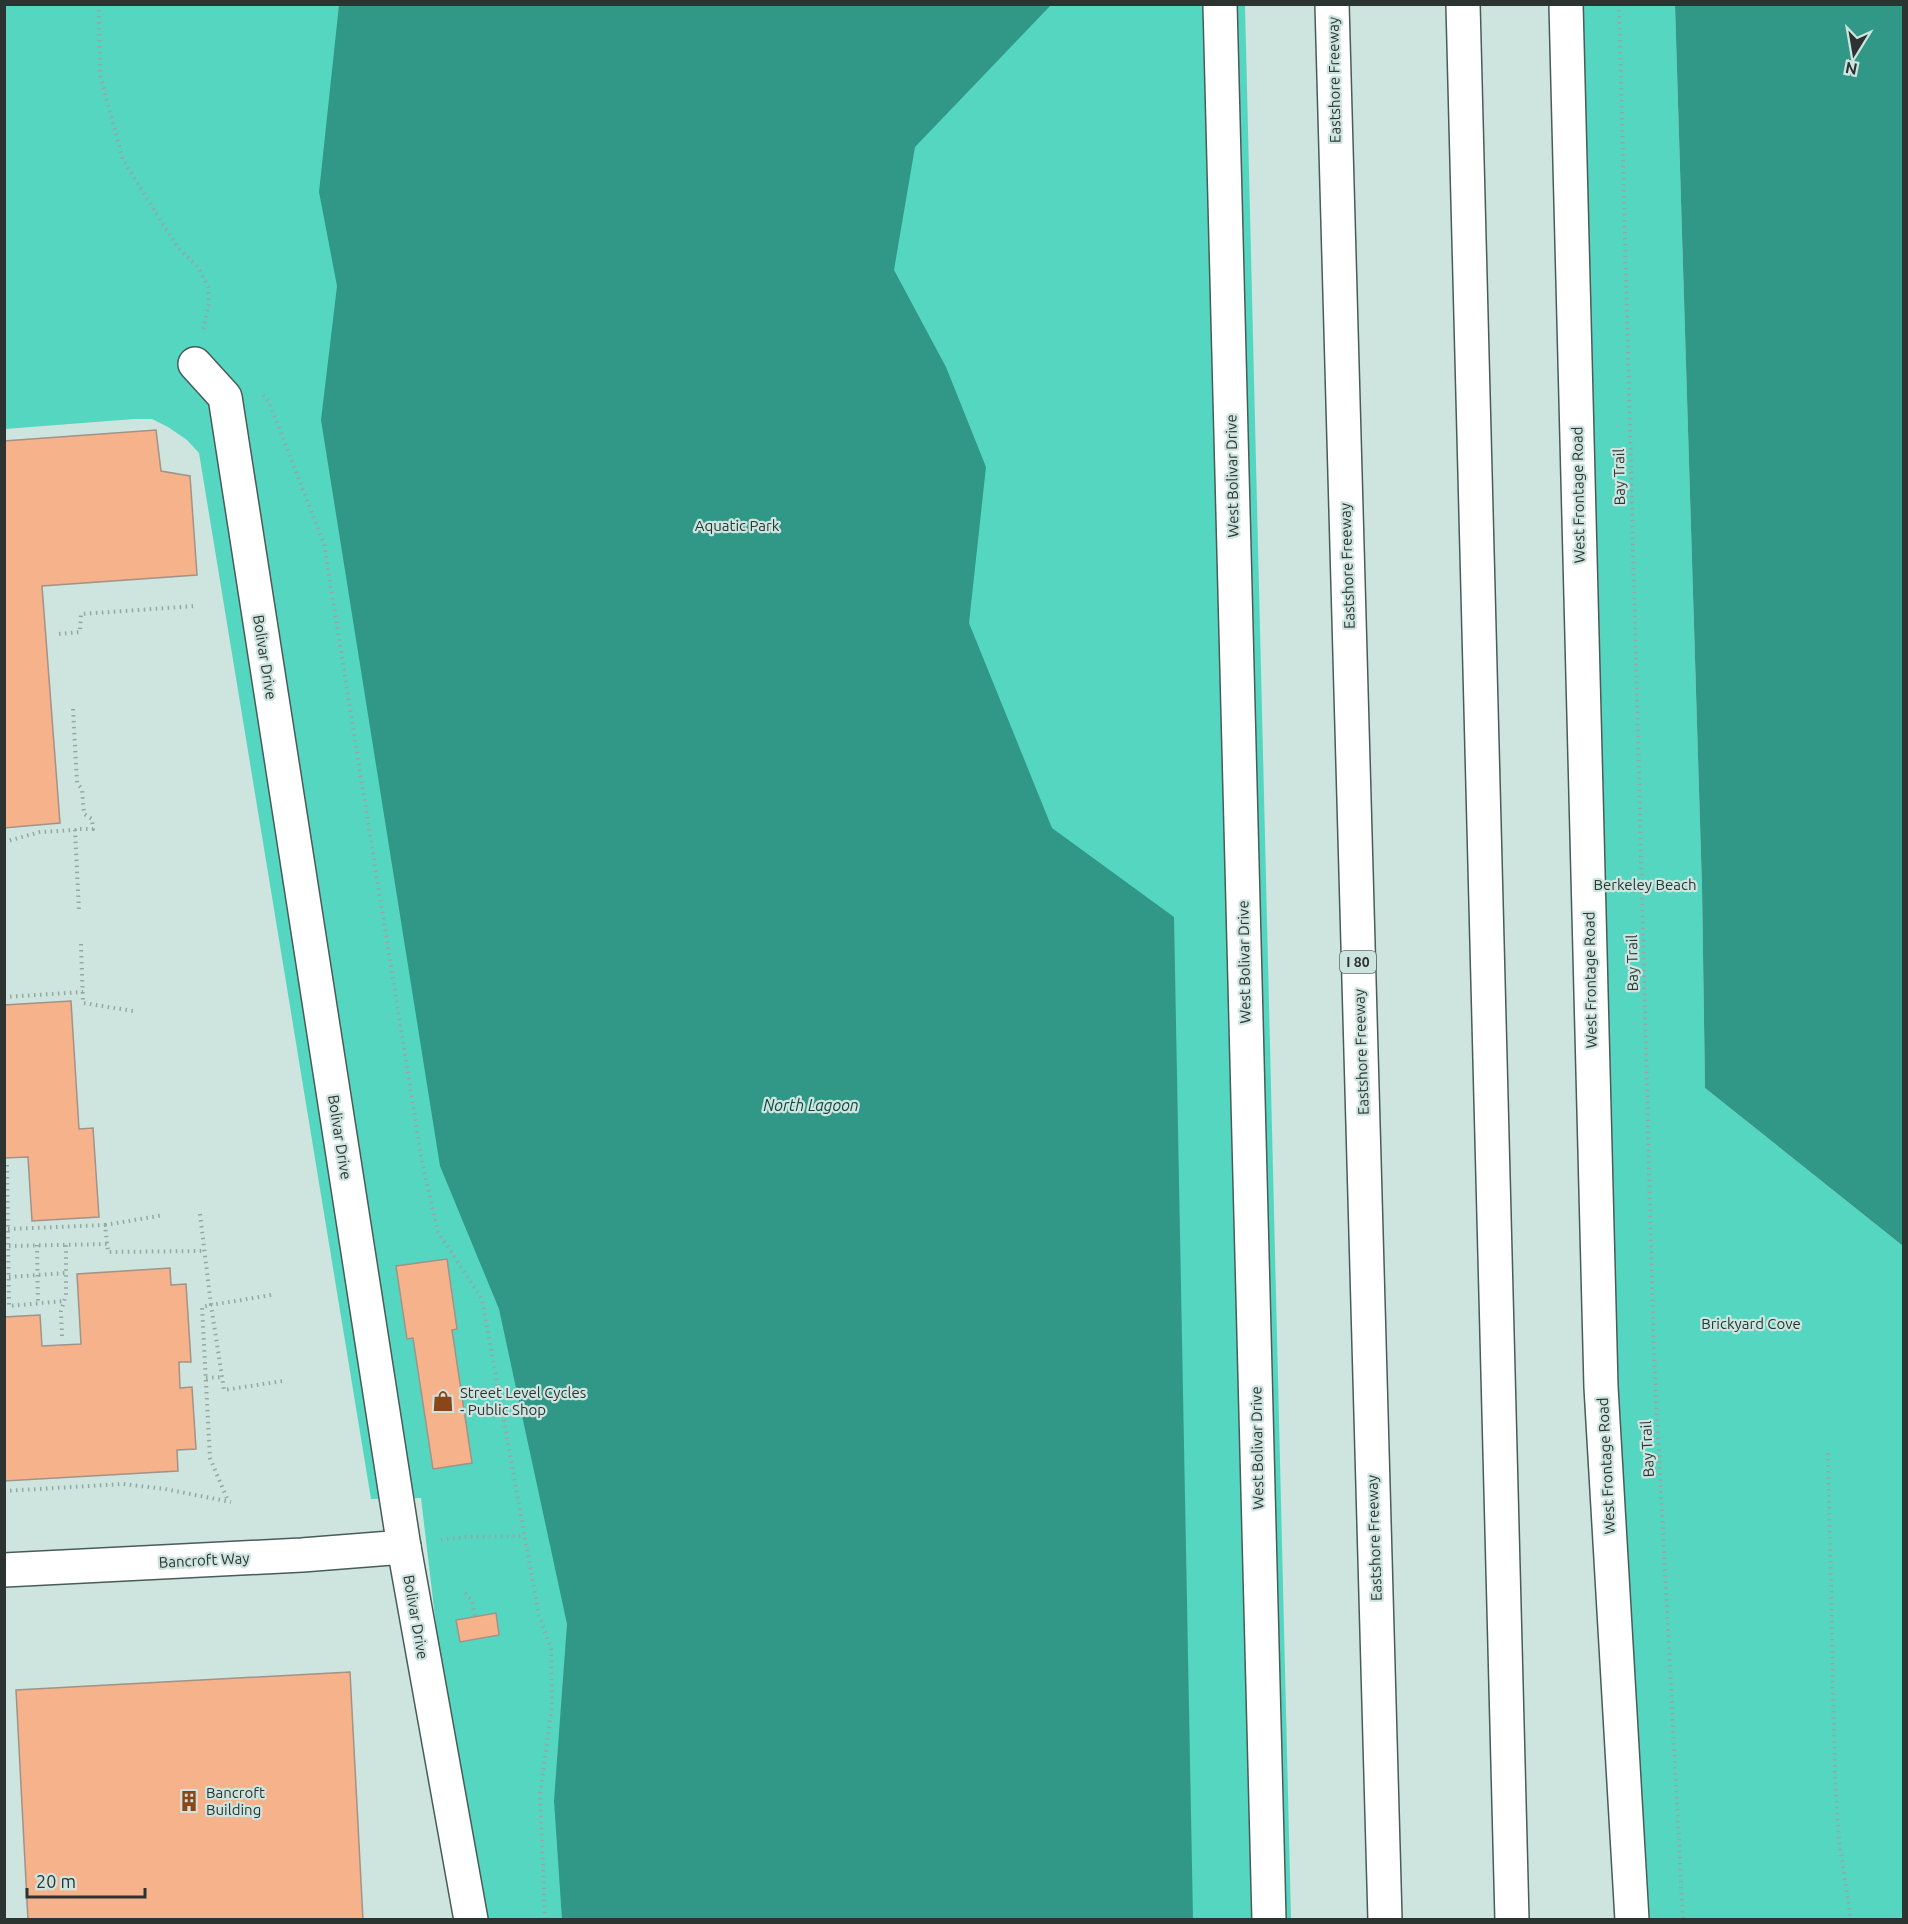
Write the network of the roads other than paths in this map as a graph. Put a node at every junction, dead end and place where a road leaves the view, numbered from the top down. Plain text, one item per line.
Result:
1 (1220, 4) edge
2 (1332, 4) edge
3 (1463, 4) edge
4 (1566, 4) edge
5 (195, 364) road end
6 (404, 1547) junction
7 (4, 1570) edge
8 (471, 1920) edge
9 (1269, 1920) edge
10 (1385, 1920) edge
11 (1512, 1920) edge
12 (1632, 1920) edge

1 - 9 main road, West Bolivar Drive
2 - 10 main road, Eastshore Freeway / I 80
3 - 11 main road
4 - 12 main road, West Frontage Road
5 - 6 main road, Bolivar Drive
6 - 7 main road, Bancroft Way
6 - 8 main road, Bolivar Drive

